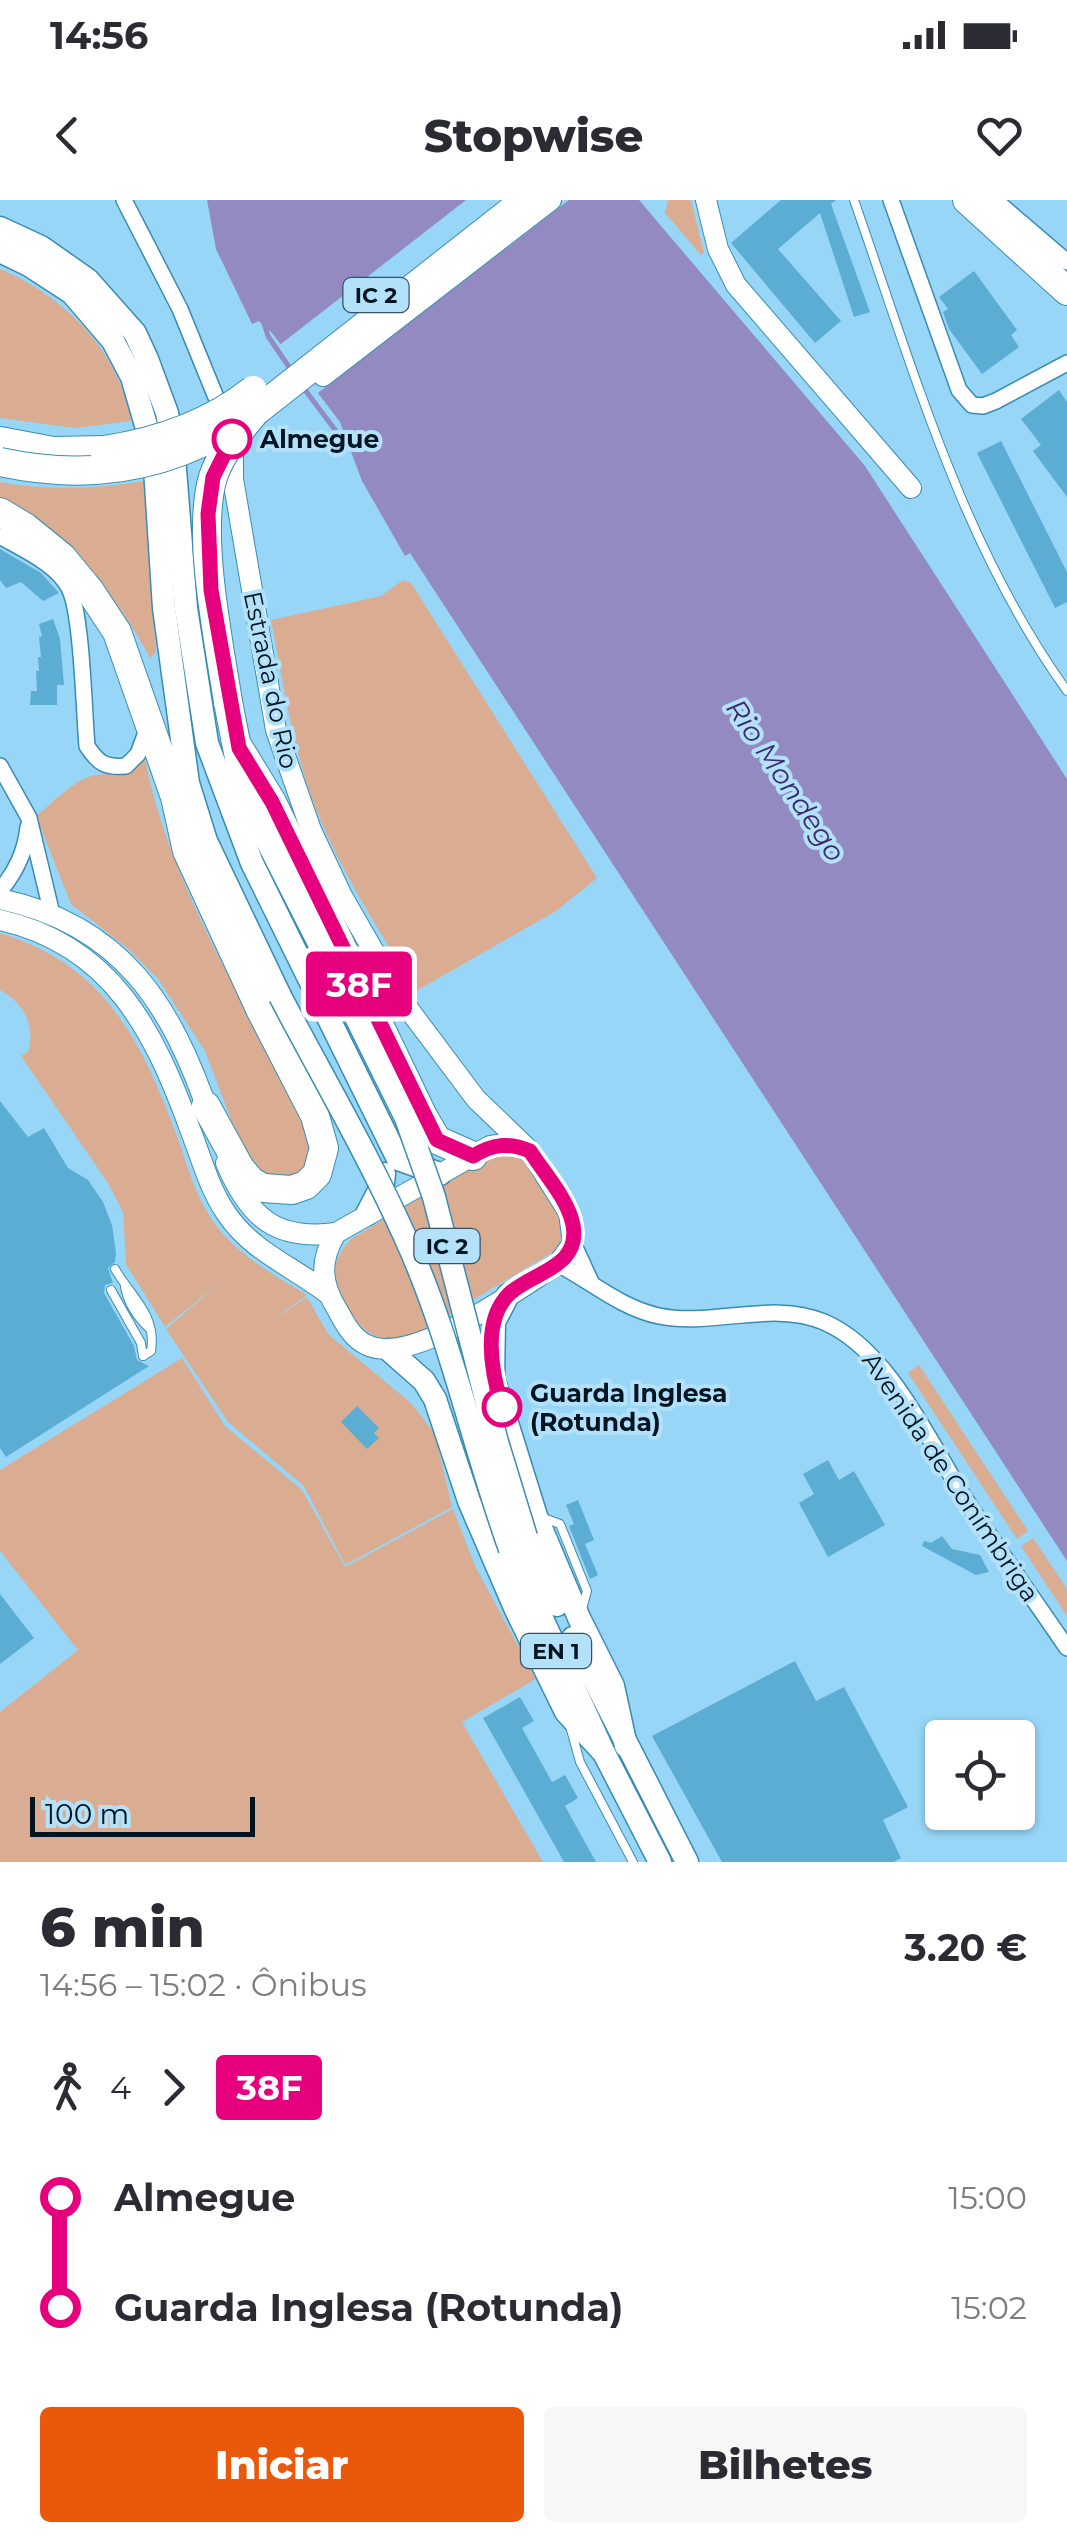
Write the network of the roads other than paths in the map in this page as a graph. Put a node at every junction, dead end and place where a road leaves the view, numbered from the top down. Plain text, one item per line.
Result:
1 (124, 200) edge
2 (499, 200) edge
3 (525, 200) edge
4 (551, 200) edge
5 (706, 200) edge
6 (854, 200) edge
7 (890, 200) edge
8 (967, 200) edge
9 (995, 200) edge
10 (0, 228) edge
11 (0, 252) edge
12 (1067, 262) edge
13 (1067, 291) edge
14 (1067, 364) edge
15 (261, 415) junction
16 (0, 441) edge
17 (235, 441) junction
18 (0, 462) edge
19 (912, 488) dead end
20 (0, 512) edge
21 (0, 536) edge
22 (1067, 692) edge
23 (215, 704) junction
24 (149, 723) junction
25 (185, 746) junction
26 (239, 748) junction
27 (0, 766) edge
28 (176, 798) junction
29 (248, 803) junction
30 (29, 818) junction
31 (206, 842) junction
32 (0, 891) edge
33 (0, 898) edge
34 (52, 914) junction
35 (0, 920) edge
36 (476, 1099) junction
37 (206, 1106) junction
38 (530, 1151) junction
39 (479, 1153) junction
40 (440, 1174) junction
41 (367, 1214) junction
42 (336, 1233) junction
43 (574, 1243) junction
44 (558, 1264) junction
45 (115, 1269) dead end
46 (592, 1282) junction
47 (111, 1290) dead end
48 (326, 1292) junction
49 (508, 1295) junction
50 (389, 1350) junction
51 (524, 1534) junction
52 (1067, 1648) edge
53 (566, 1712) junction
54 (615, 1749) junction
55 (633, 1862) edge
56 (660, 1862) edge
57 (688, 1862) edge

1 - 17 street, Estrada do Rio
2 - 16 highway, IC 2, bridge
3 - 15 highway, IC 2
4 - 15 main road
5 - 19 main road
6 - 22 lane
7 - 14 street
8 - 13 highway
9 - 12 street
10 - 23 main road
11 - 25 main road
15 - 17 main road
15 - 18 highway, IC 2, bridge
15 - 23 highway, bridge
17 - 36 main road, Estrada do Rio
20 - 24 highway
21 - 24 street
23 - 26 highway
23 - 29 main road
23 - 40 main road
24 - 28 highway
25 - 31 main road
25 - 41 main road
26 - 29 highway
26 - 39 highway
27 - 30 street
28 - 31 highway
28 - 37 highway
29 - 51 main road, IC 2, bridge
30 - 32 street
30 - 34 street
31 - 51 main road, IC 2, bridge
33 - 34 main road
34 - 37 main road
35 - 48 main road
36 - 38 main road, Estrada do Rio
36 - 39 main road, Estrada do Rio
37 - 42 main road
38 - 39 main road
38 - 43 main road, Estrada do Rio
39 - 40 main road
40 - 41 main road
41 - 42 main road
42 - 48 main road
43 - 44 main road
43 - 46 street
44 - 46 street, Avenida de Conímbriga
44 - 49 main road
45 - 47 lane
46 - 52 street, Avenida de Conímbriga
48 - 50 main road
49 - 50 main road
49 - 51 main road
50 - 53 main road
51 - 54 main road, EN 1
51 - 54 main road
53 - 54 main road
53 - 55 lane
54 - 56 main road, EN 1
54 - 57 main road, EN 1

